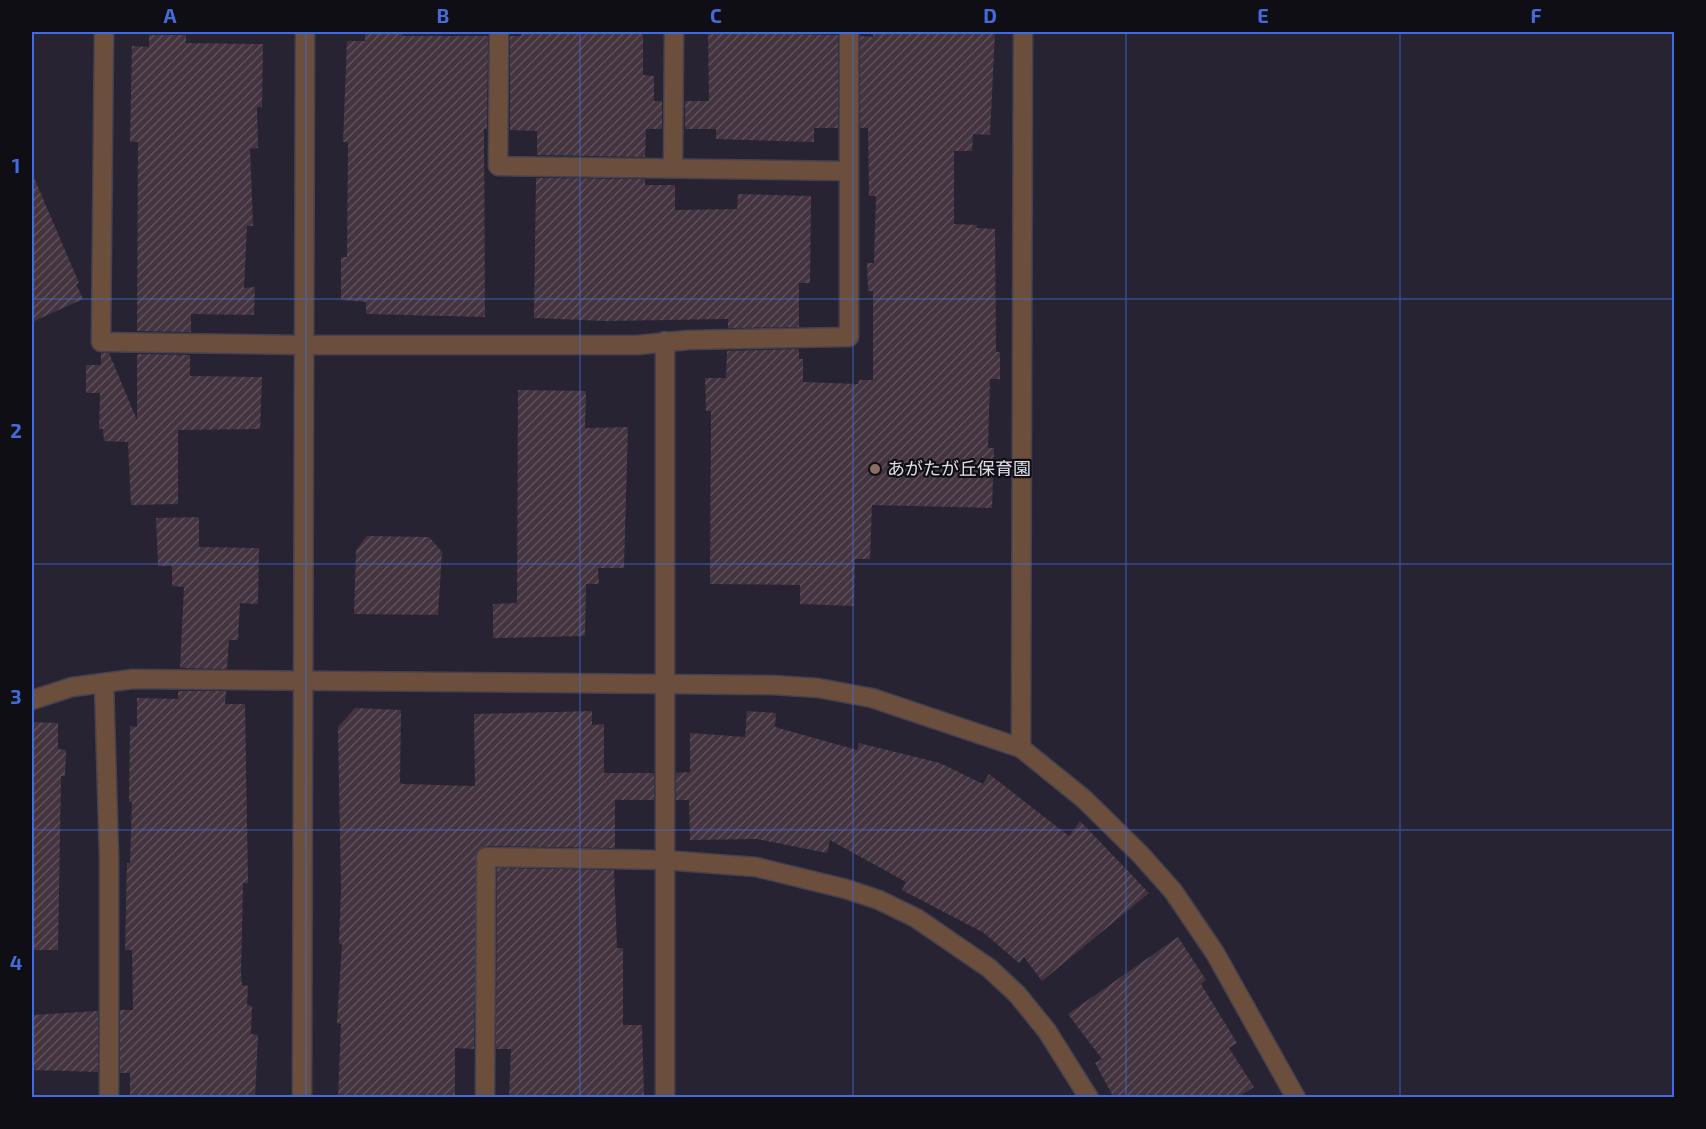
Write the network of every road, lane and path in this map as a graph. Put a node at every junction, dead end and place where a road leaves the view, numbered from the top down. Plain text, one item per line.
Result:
1 (104, 32) edge
2 (304, 32) edge
3 (499, 32) edge
4 (674, 32) edge
5 (849, 32) edge
6 (1023, 32) edge
7 (673, 168) junction
8 (849, 171) junction
9 (665, 341) junction
10 (303, 345) junction
11 (301, 680) junction
12 (104, 683) junction
13 (663, 683) junction
14 (32, 700) edge
15 (1021, 748) junction
16 (664, 860) junction
17 (108, 1098) edge
18 (302, 1098) edge
19 (485, 1098) edge
20 (665, 1098) edge
21 (1089, 1098) edge
22 (1296, 1098) edge

1 - 10 street
2 - 10 street
3 - 7 street
4 - 7 street
5 - 8 street
6 - 15 street
7 - 8 street
8 - 9 street
9 - 10 street
9 - 13 street
10 - 11 street
11 - 12 street
11 - 13 street
11 - 18 street
12 - 14 street
12 - 17 street
13 - 15 street
13 - 16 street
15 - 22 street
16 - 19 street
16 - 20 street
16 - 21 street

